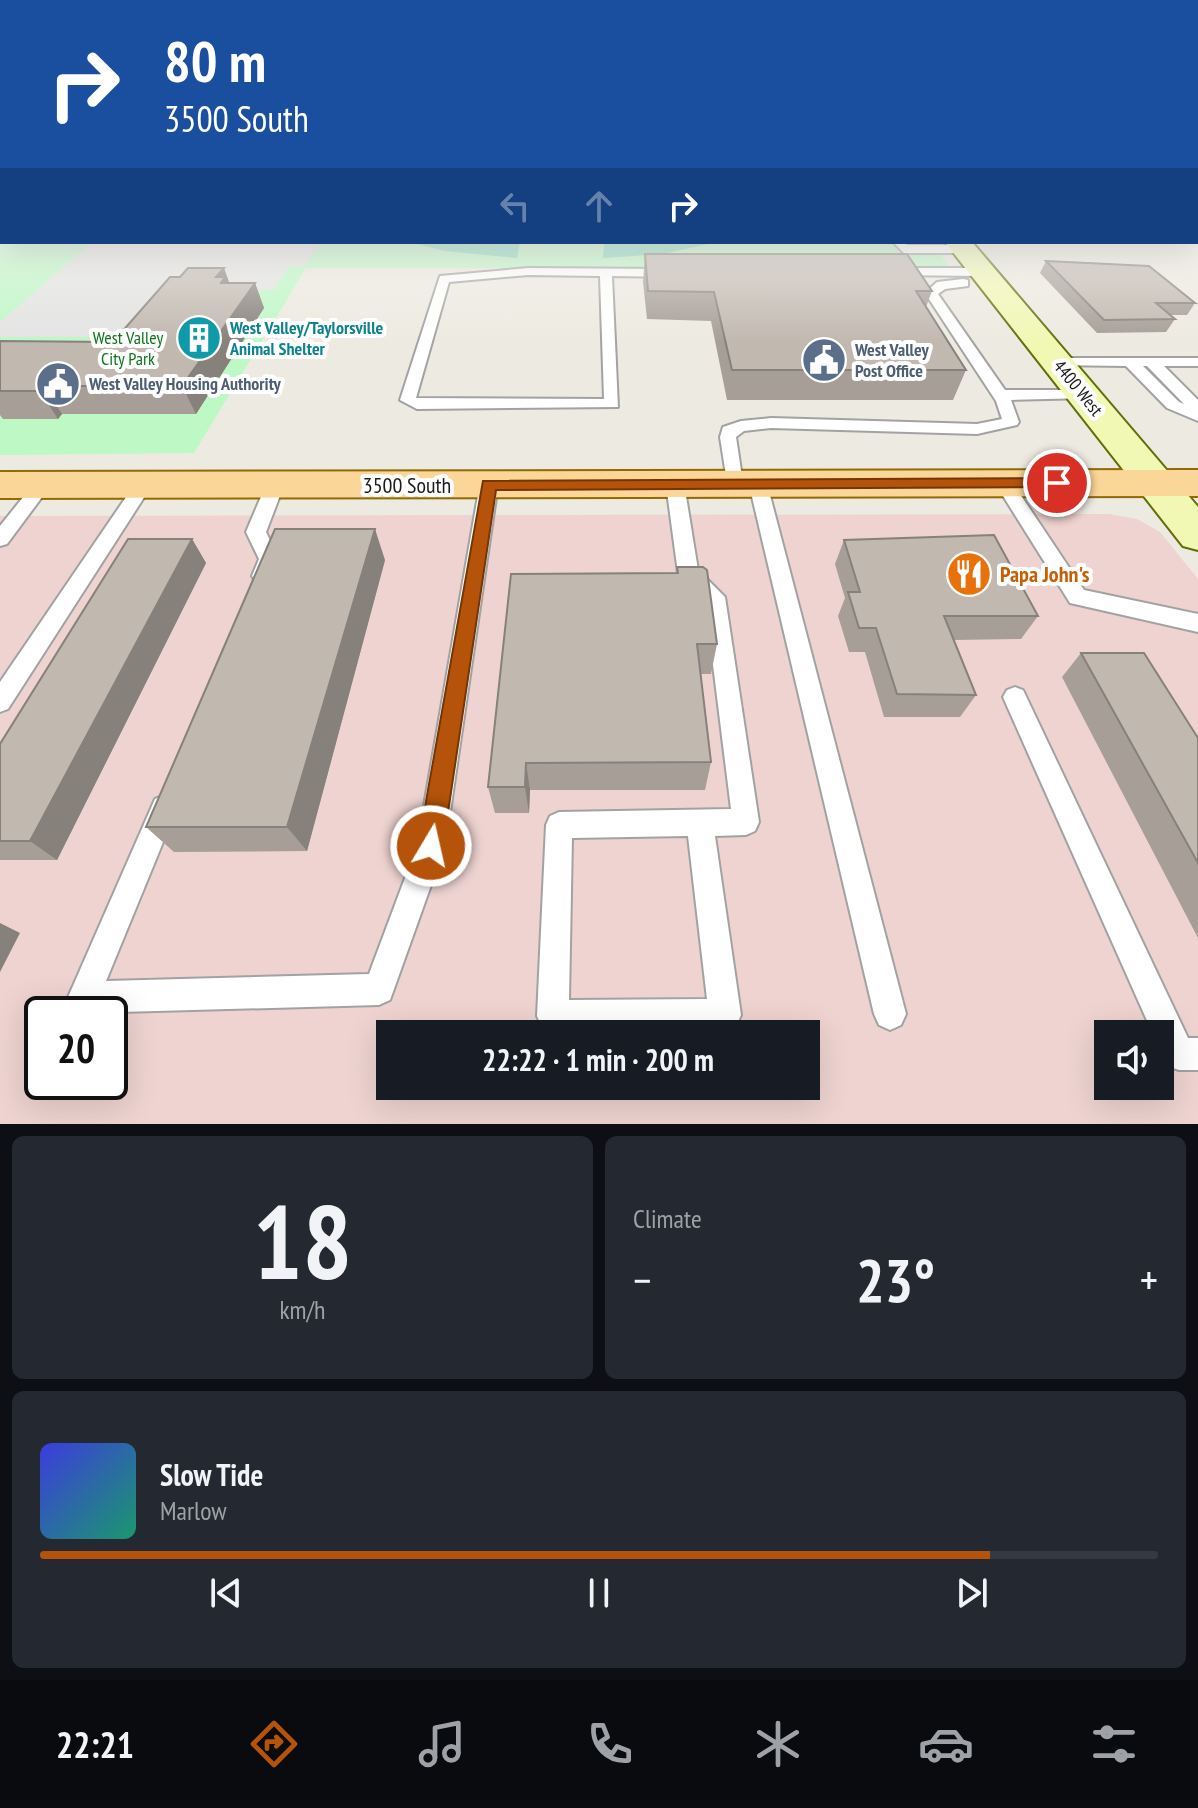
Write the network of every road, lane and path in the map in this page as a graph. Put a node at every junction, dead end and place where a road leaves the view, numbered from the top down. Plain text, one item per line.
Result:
1 (900, 244) edge
2 (961, 246) edge
3 (874, 272) edge
4 (606, 273) junction
5 (682, 273) edge
6 (987, 278) junction
7 (1056, 362) junction
8 (1130, 362) junction
9 (1151, 362) junction
10 (1198, 362) edge
11 (1000, 395) junction
12 (1083, 395) junction
13 (1198, 409) edge
14 (1198, 416) edge
15 (1004, 483) junction
16 (1156, 483) junction
17 (1198, 483) edge
18 (489, 484) junction
19 (675, 484) junction
20 (746, 484) junction
21 (0, 485) edge
22 (42, 485) junction
23 (143, 485) junction
24 (275, 485) junction
25 (1198, 535) edge
26 (0, 539) edge
27 (251, 603) edge
28 (1198, 623) edge
29 (1015, 697) dead end
30 (0, 702) edge
31 (177, 778) edge
32 (700, 823) junction
33 (890, 1014) dead end
34 (1198, 1054) edge

1 - 2 lane
2 - 6 street, 4400 West
3 - 6 lane
4 - 4 lane
4 - 5 lane
6 - 7 street, 4400 West
6 - 11 lane
7 - 8 lane
7 - 12 street, 4400 West
8 - 9 lane
8 - 14 lane
9 - 10 lane
9 - 13 lane
11 - 12 lane
11 - 20 lane
12 - 16 street, 4400 West
15 - 16 main road, 3500 South
15 - 20 main road, 3500 South
15 - 28 lane
16 - 17 main road, 3500 South
16 - 25 street, 4400 West
18 - 19 main road, 3500 South
18 - 24 main road, 3500 South
18 - 31 lane
19 - 20 main road, 3500 South
19 - 32 lane
20 - 33 lane
21 - 22 main road, 3500 South
22 - 23 main road, 3500 South
22 - 26 lane
23 - 24 main road, 3500 South
23 - 30 lane
24 - 27 lane
29 - 34 lane
32 - 32 lane

